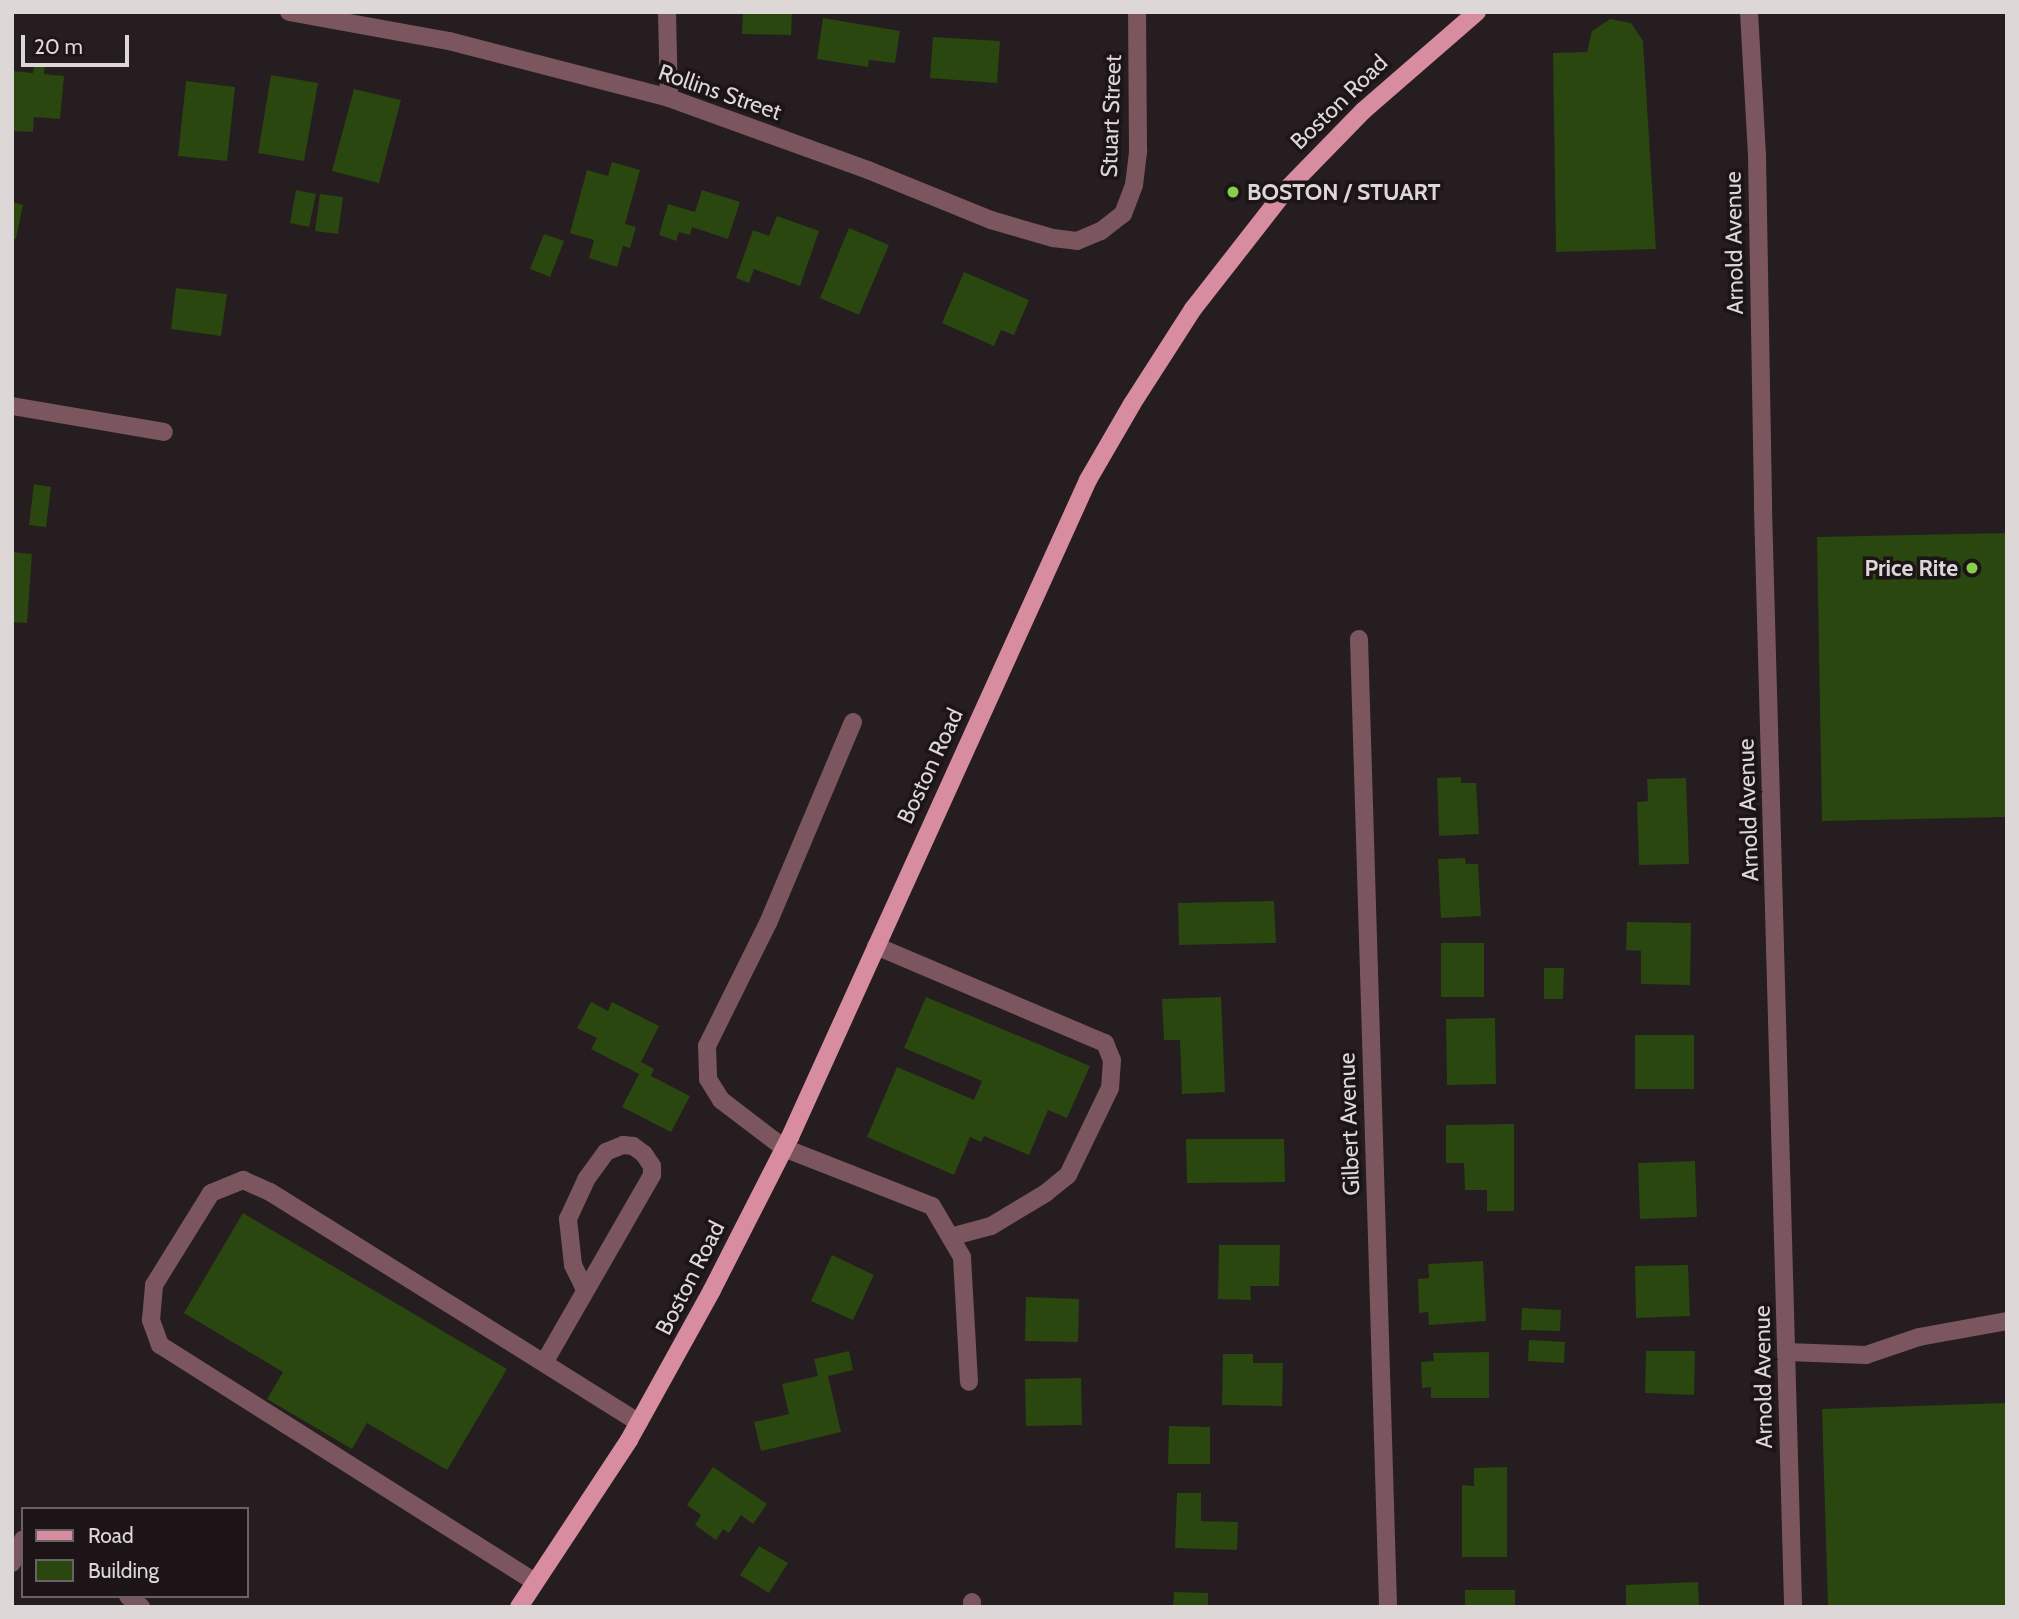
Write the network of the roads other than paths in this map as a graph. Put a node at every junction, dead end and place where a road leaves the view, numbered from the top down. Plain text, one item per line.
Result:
1 (289, 12) edge
2 (667, 12) edge
3 (1137, 12) edge
4 (1477, 12) edge
5 (1749, 12) edge
6 (669, 98) junction
7 (1119, 217) joint
8 (12, 406) edge
9 (164, 432) dead end
10 (1359, 639) dead end
11 (853, 722) dead end
12 (876, 946) junction
13 (784, 1148) junction
14 (950, 1237) junction
15 (585, 1290) junction
16 (2007, 1321) edge
17 (1787, 1352) junction
18 (544, 1363) junction
19 (969, 1382) dead end
20 (639, 1423) junction
21 (21, 1543) edge
22 (12, 1563) edge
23 (535, 1582) junction
24 (519, 1607) edge
25 (1388, 1607) edge
26 (1793, 1607) edge

1 - 6 street, Rollins Street
2 - 6 street
3 - 7 street, Stuart Street
4 - 12 main road, Boston Road
5 - 17 street, Arnold Avenue
6 - 7 street, Rollins Street
8 - 9 street
10 - 25 street, Gilbert Avenue
11 - 13 street
12 - 13 main road, Boston Road
12 - 14 street
13 - 14 street
13 - 20 main road, Boston Road
14 - 19 street
15 - 15 street
15 - 18 street
16 - 17 street
17 - 26 street, Arnold Avenue
18 - 20 street
18 - 23 street
20 - 23 main road, Boston Road
21 - 22 street
23 - 24 main road, Boston Road

